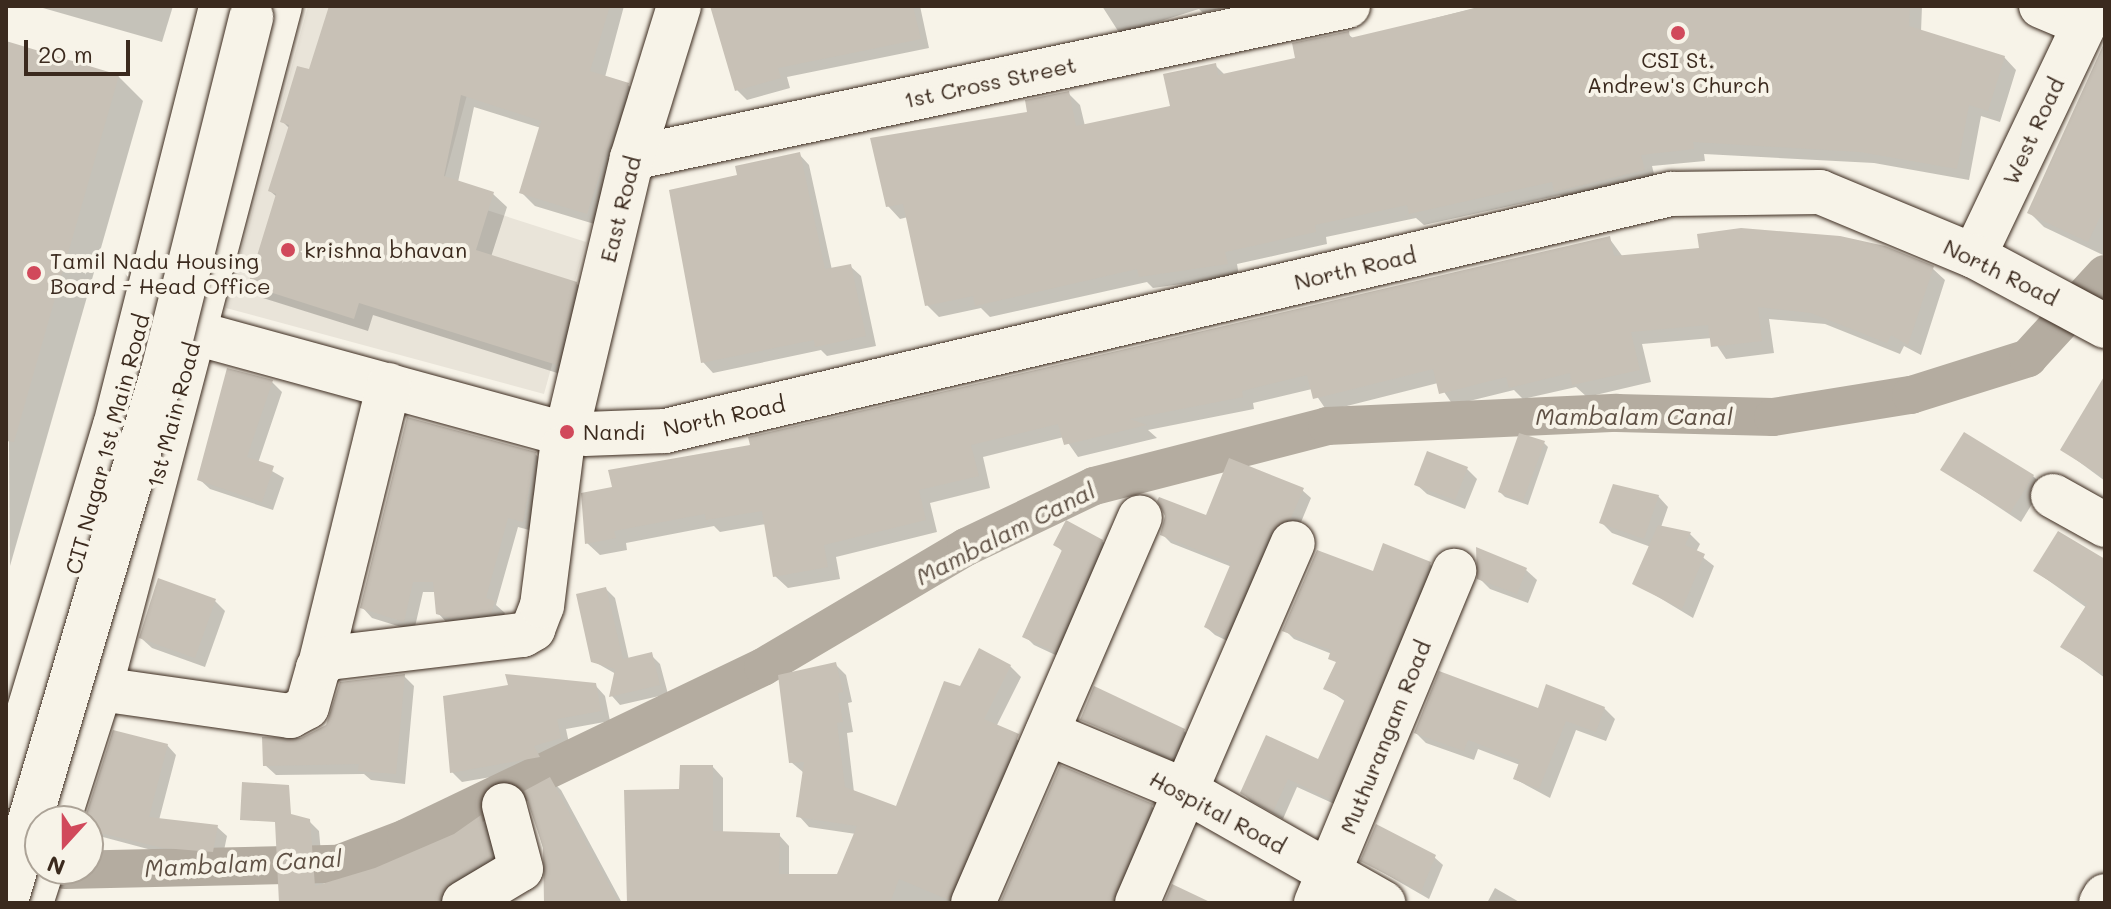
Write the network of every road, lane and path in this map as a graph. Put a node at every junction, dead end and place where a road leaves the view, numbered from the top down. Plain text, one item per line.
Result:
1 (221, 6) edge
2 (254, 6) edge
3 (280, 6) edge
4 (679, 6) edge
5 (1348, 6) edge
6 (2041, 6) edge
7 (2089, 15) edge
8 (632, 158) junction
9 (1974, 256) junction
10 (142, 319) junction
11 (2105, 326) edge
12 (194, 333) junction
13 (389, 385) junction
14 (567, 432) junction
15 (2053, 496) dead end
16 (1140, 518) dead end
17 (2105, 525) edge
18 (1293, 543) dead end
19 (1454, 571) dead end
20 (321, 661) junction
21 (22, 687) edge
22 (100, 689) junction
23 (1047, 733) junction
24 (6, 786) edge
25 (1186, 791) junction
26 (63, 805) edge
27 (504, 805) dead end
28 (1323, 888) edge
29 (2105, 896) edge
30 (6, 901) edge
31 (464, 903) edge
32 (973, 903) edge
33 (1137, 903) edge
34 (1383, 903) edge
35 (2101, 903) edge

1 - 10 street, CIT Nagar 1st Main Road
2 - 30 street, bridge
3 - 12 street, 1st Main Road
4 - 8 street, East Road
5 - 8 street, 1st Cross Street
6 - 7 street
7 - 9 street, West Road
8 - 14 street, East Road
9 - 11 street, North Road
9 - 14 street, North Road
10 - 12 street, North Road
10 - 21 street, CIT Nagar 1st Main Road
12 - 13 street, North Road
12 - 22 street, 1st Main Road
13 - 14 street, North Road
13 - 20 street
14 - 20 street, East Road
15 - 17 street
16 - 23 street
18 - 25 street
19 - 28 street, Muthurangam Road
20 - 22 street
21 - 24 street, CIT Nagar 1st Main Road
22 - 26 street, 1st Main Road
23 - 25 street, Hospital Road
23 - 32 street
25 - 28 street, Hospital Road
25 - 33 street
27 - 31 street
28 - 34 street, Hospital Road
29 - 35 street

